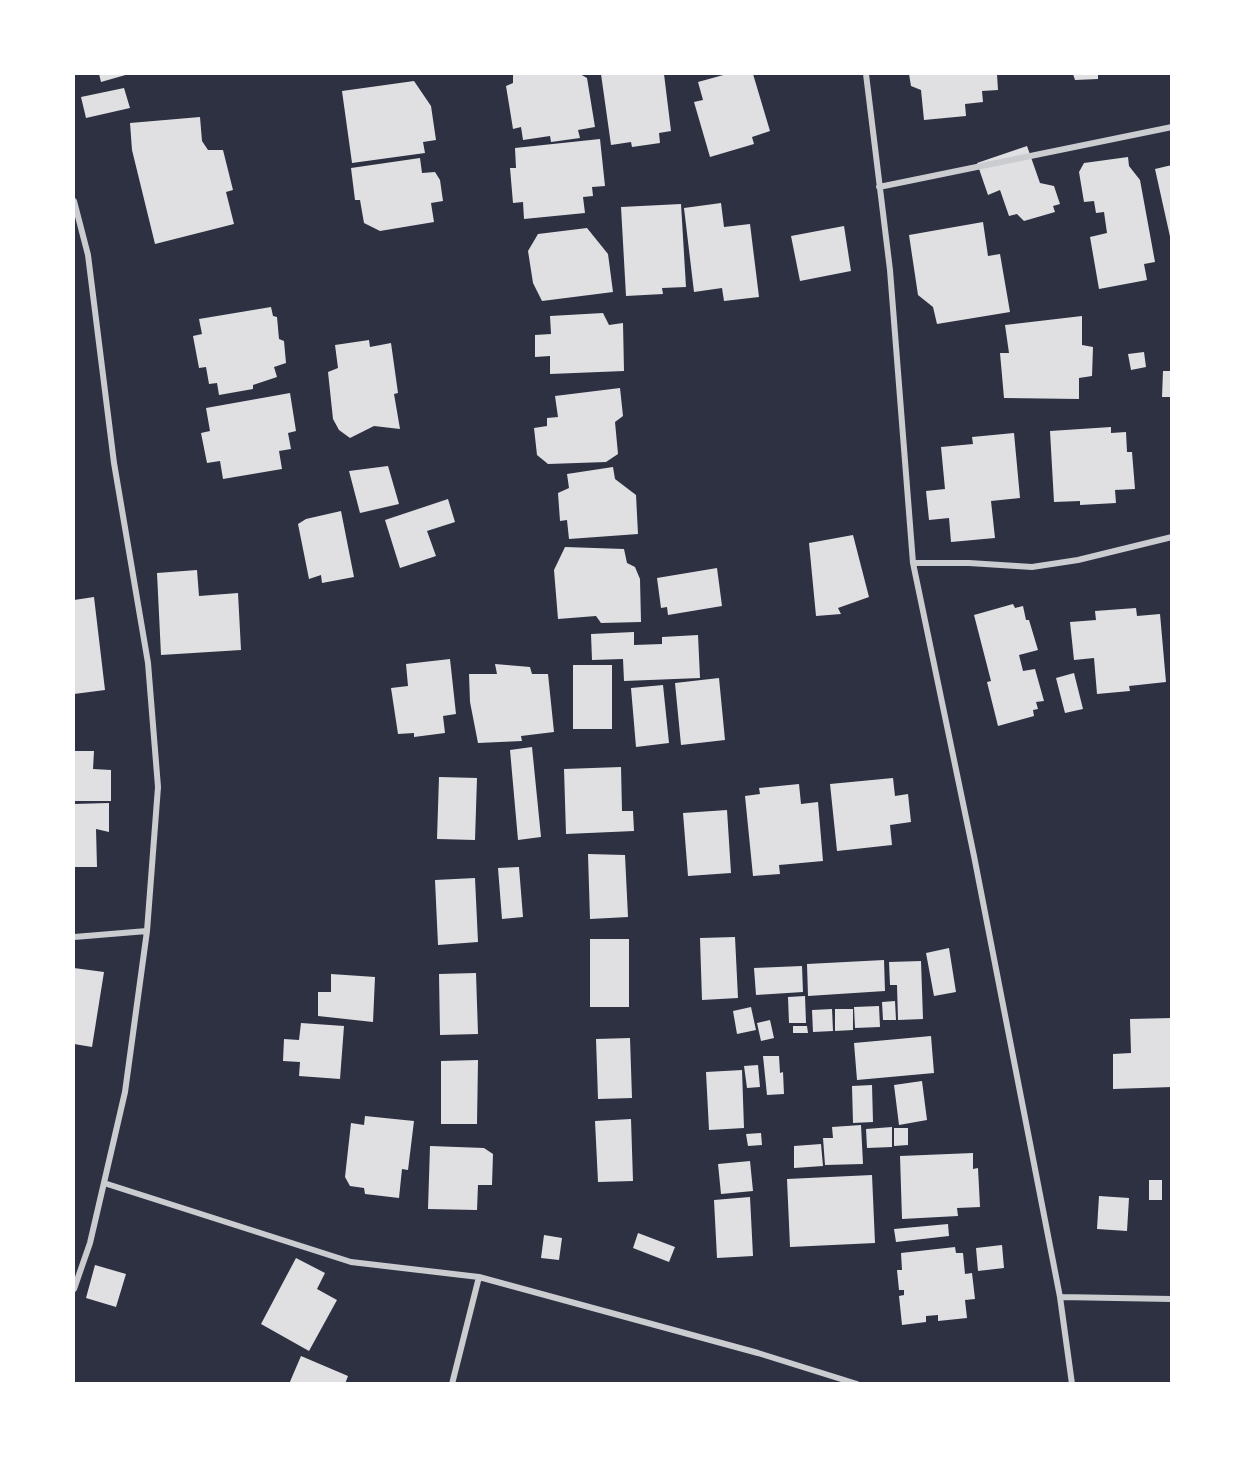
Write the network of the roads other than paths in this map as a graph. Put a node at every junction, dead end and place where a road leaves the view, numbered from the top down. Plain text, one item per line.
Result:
1 (866, 74) edge
2 (1172, 128) edge
3 (879, 187) junction
4 (74, 201) edge
5 (1172, 537) edge
6 (913, 563) junction
7 (147, 932) junction
8 (74, 937) edge
9 (104, 1183) junction
10 (479, 1277) junction
11 (74, 1289) edge
12 (1060, 1297) junction
13 (1172, 1299) edge
14 (452, 1383) edge
15 (857, 1383) edge
16 (1072, 1383) edge

1 - 3 street
2 - 3 street
3 - 6 street
4 - 7 street
5 - 6 street
6 - 12 street
7 - 8 street
7 - 9 street
9 - 10 street
9 - 11 street
10 - 14 street
10 - 15 street
12 - 13 street
12 - 16 street

